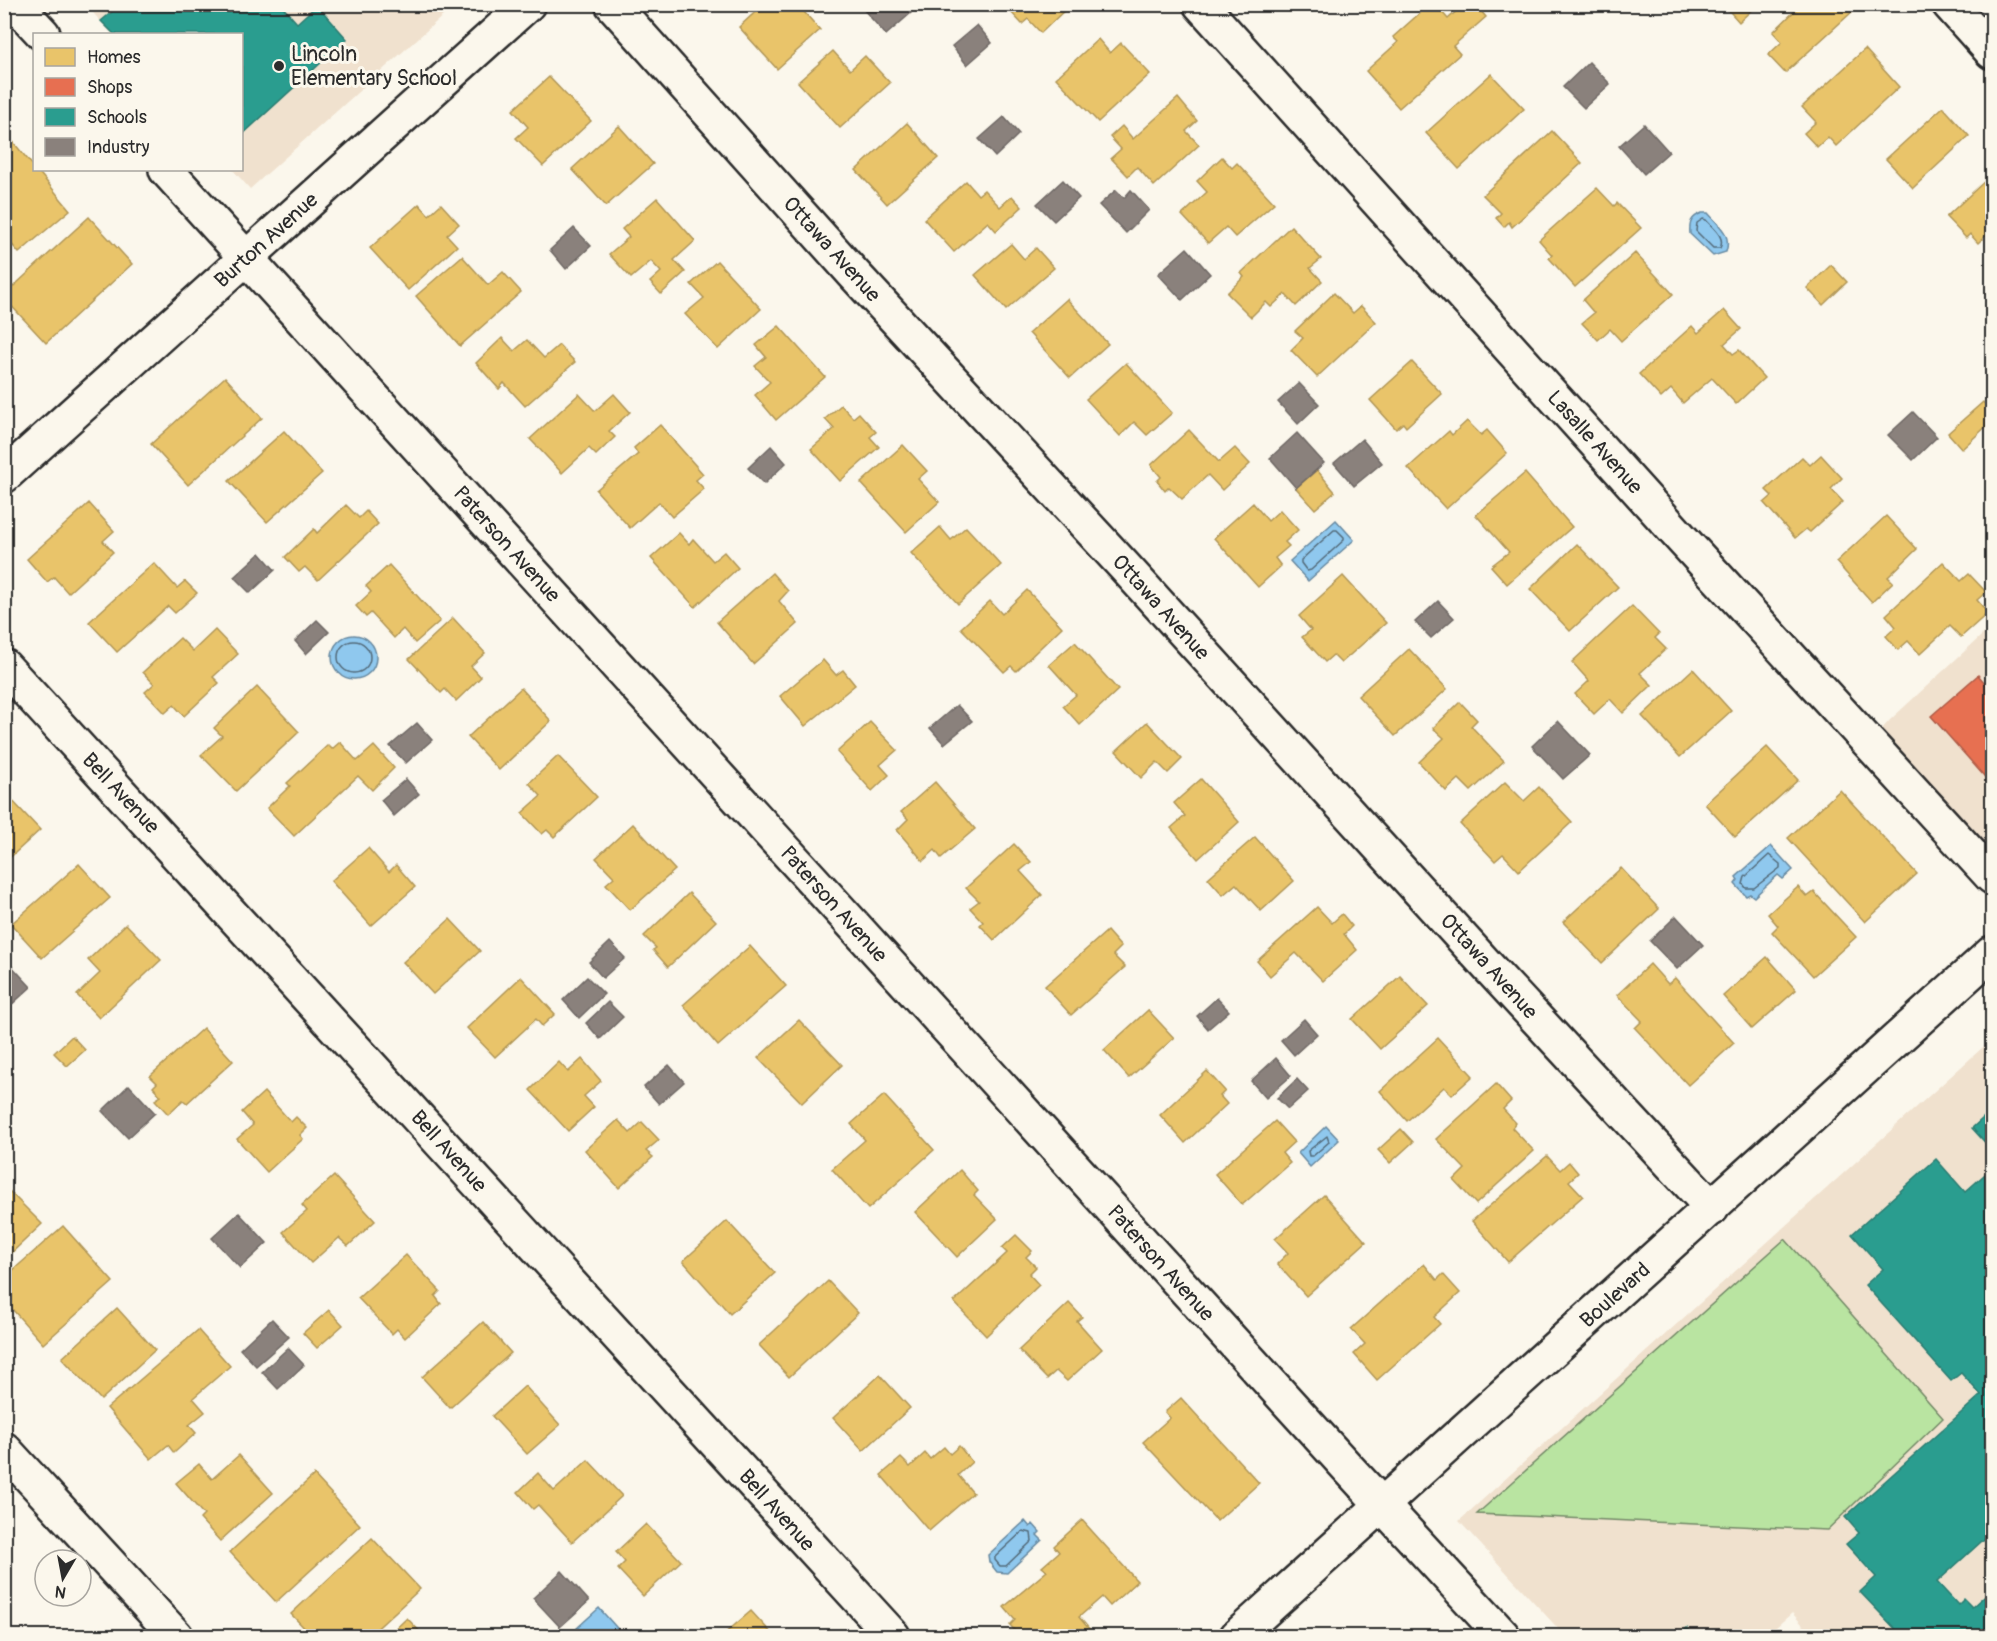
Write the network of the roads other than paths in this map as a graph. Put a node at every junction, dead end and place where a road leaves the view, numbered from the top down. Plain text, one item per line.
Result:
1 (15, 4) edge
2 (528, 4) edge
3 (612, 4) edge
4 (1200, 4) edge
5 (1949, 4) edge
6 (42, 33) edge
7 (1992, 52) edge
8 (167, 171) edge
9 (246, 258) junction
10 (4, 476) edge
11 (4, 666) edge
12 (1992, 877) edge
13 (1992, 953) edge
14 (1712, 1208) junction
15 (4, 1449) edge
16 (1383, 1505) junction
17 (176, 1636) edge
18 (893, 1636) edge
19 (1237, 1636) edge
20 (1503, 1636) edge

1 - 6 street
2 - 9 street, Burton Avenue
3 - 14 street, Ottawa Avenue
4 - 12 street, Lasalle Avenue
5 - 7 street
8 - 9 street, Paterson Avenue
9 - 10 street, Burton Avenue
9 - 16 street, Paterson Avenue
11 - 18 street, Bell Avenue
13 - 14 street, Boulevard
14 - 16 street, Boulevard
15 - 17 street
16 - 19 street, Boulevard
16 - 20 street, Paterson Avenue

